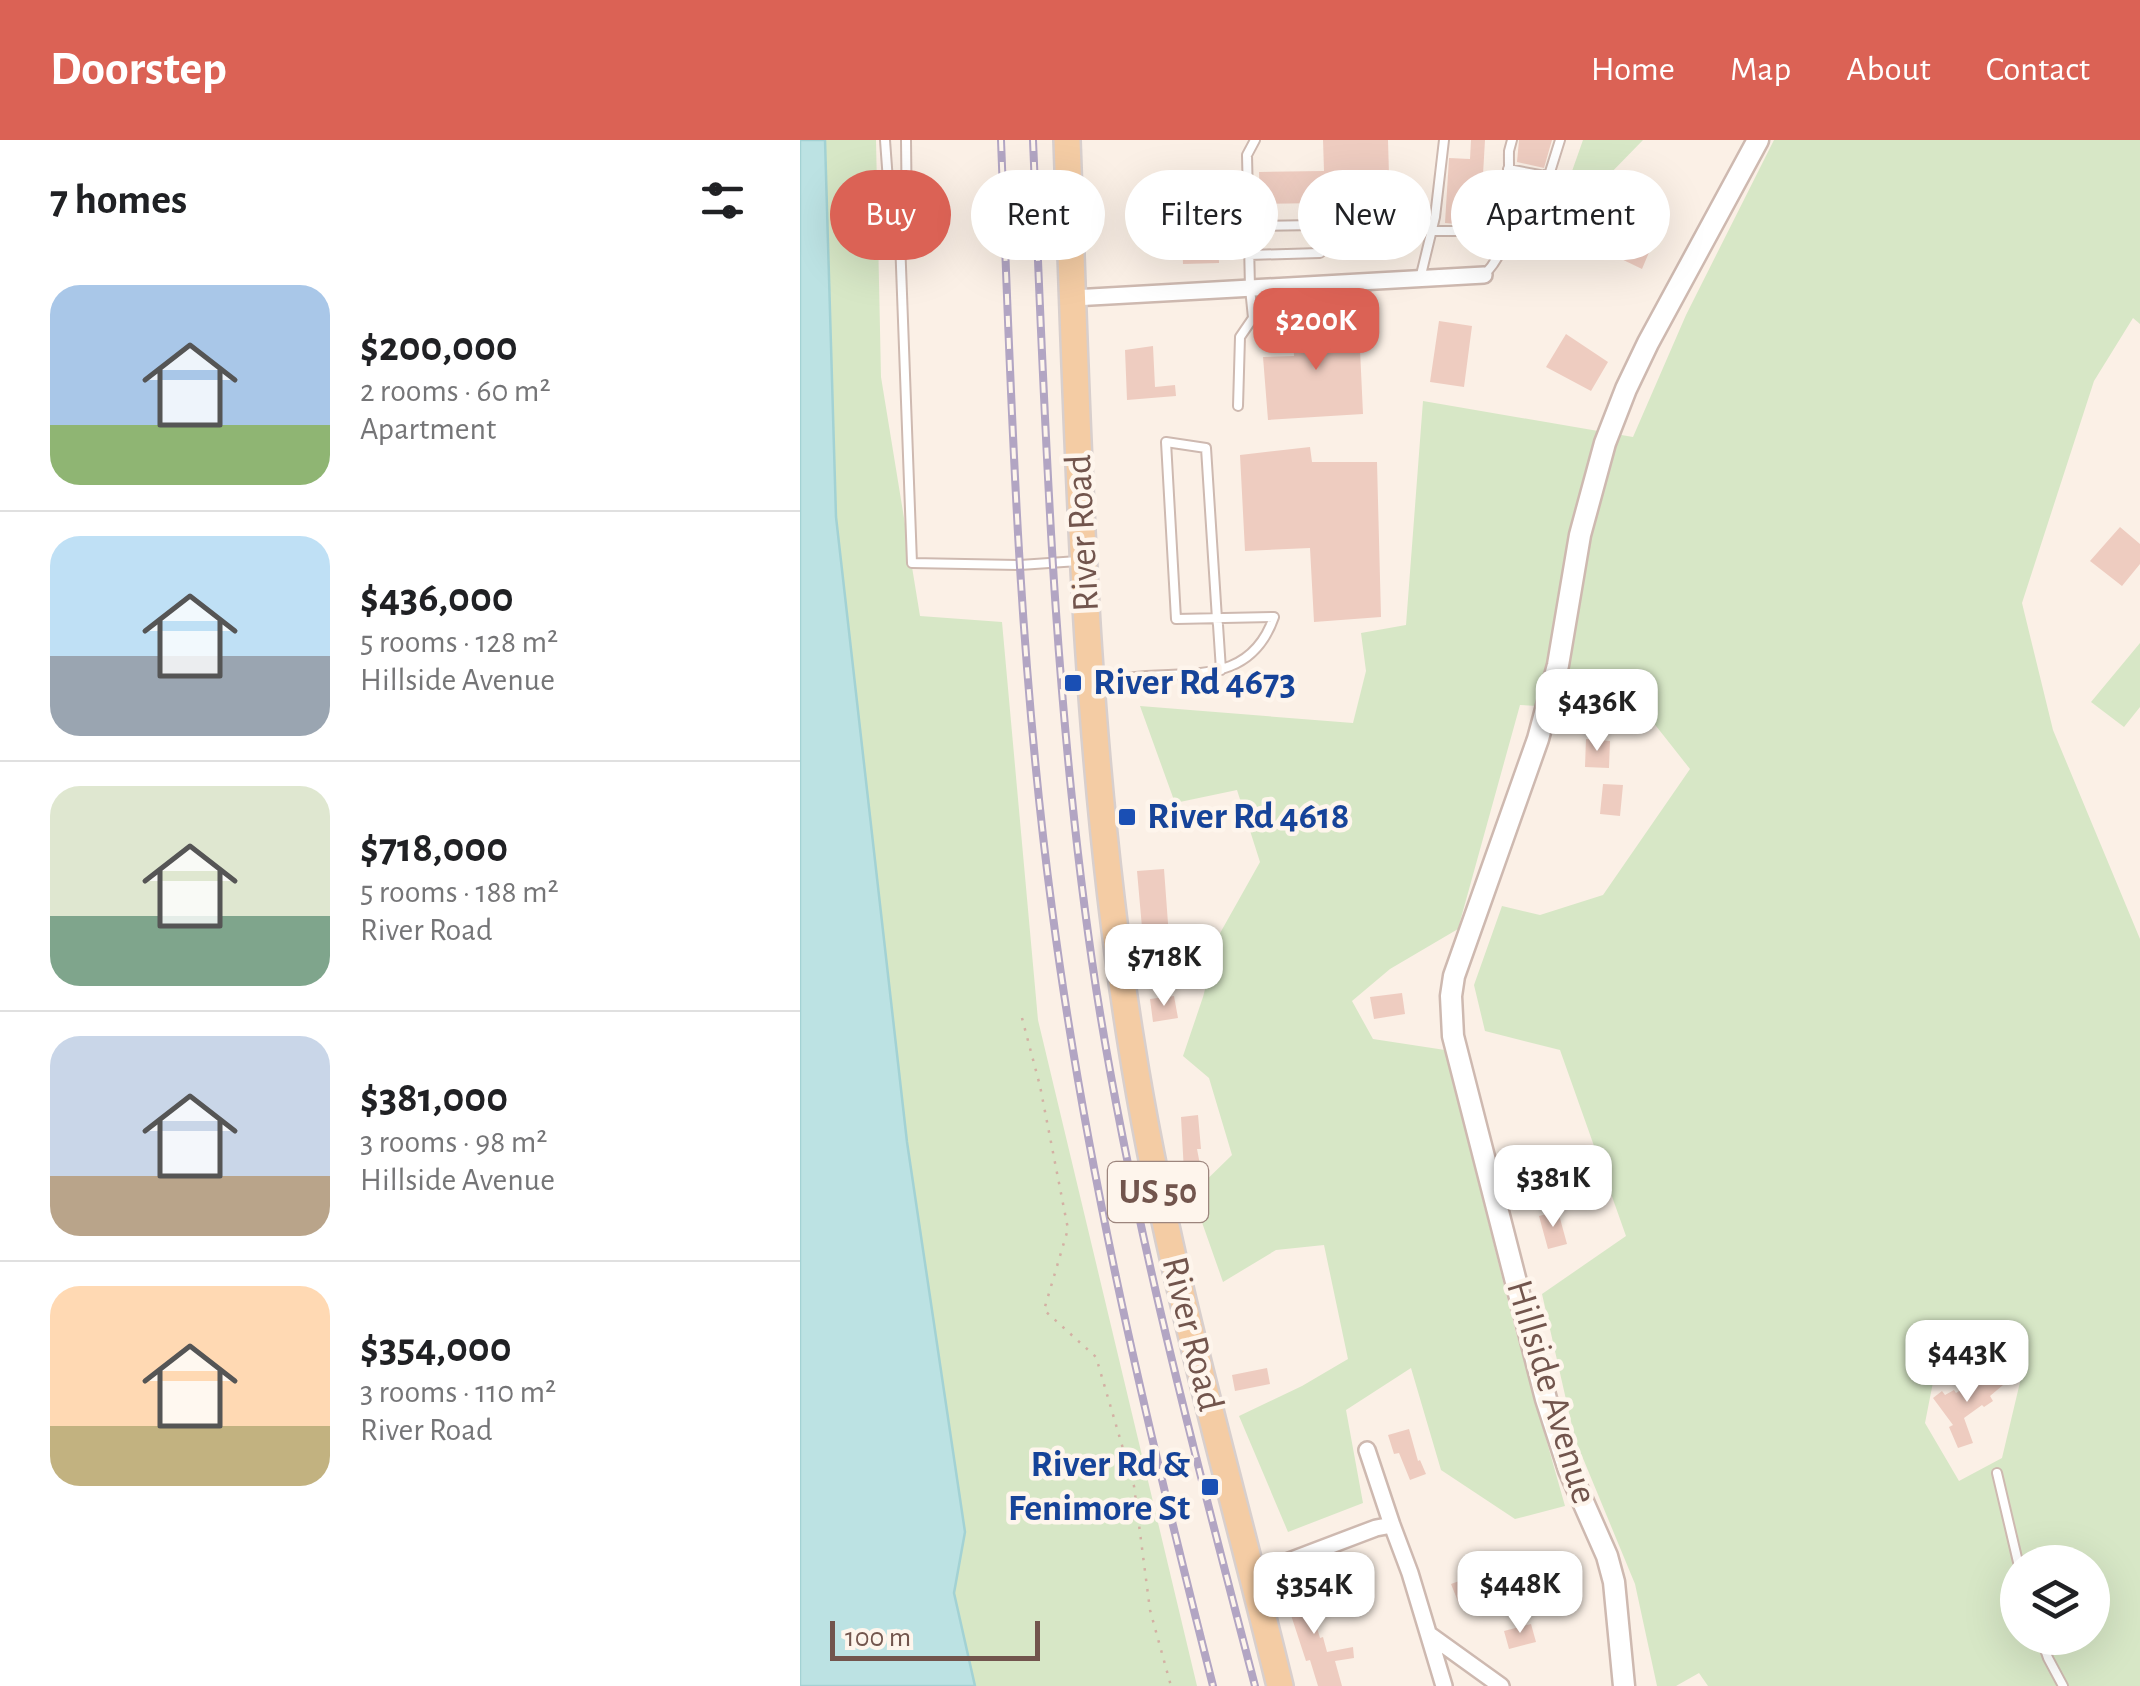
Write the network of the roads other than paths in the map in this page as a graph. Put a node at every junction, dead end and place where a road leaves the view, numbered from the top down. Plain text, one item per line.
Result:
1 (885, 140) edge
2 (906, 140) edge
3 (1066, 140) edge
4 (1256, 140) edge
5 (1444, 140) edge
6 (1512, 140) edge
7 (1560, 140) edge
8 (1758, 140) edge
9 (1508, 169) junction
10 (888, 170) edge
11 (906, 170) edge
12 (1246, 170) edge
13 (1431, 231) joint
14 (1451, 232) edge
15 (901, 260) edge
16 (1250, 260) edge
17 (1424, 260) edge
18 (1484, 275) joint
19 (1420, 279) junction
20 (1250, 288) junction
21 (1073, 298) junction
22 (1238, 406) dead end
23 (1082, 560) junction
24 (1217, 619) junction
25 (1221, 670) junction
26 (1092, 689) junction
27 (1367, 1450) dead end
28 (1996, 1473) dead end
29 (1392, 1525) junction
30 (2014, 1545) edge
31 (1252, 1571) junction
32 (1430, 1635) junction
33 (2047, 1655) edge
34 (1280, 1686) edge
35 (1444, 1686) edge
36 (1501, 1686) edge
37 (1624, 1686) edge
38 (2062, 1686) edge

1 - 10 lane
2 - 11 lane
3 - 21 main road, River Road / US 50
4 - 12 lane
5 - 13 lane
6 - 9 lane
7 - 9 lane
8 - 37 street, Hillside Avenue
9 - 18 lane
13 - 14 lane
15 - 23 lane
16 - 20 lane
17 - 19 lane
18 - 19 street
19 - 20 street
20 - 21 street
20 - 22 lane
21 - 23 main road, River Road / US 50
23 - 26 main road, River Road / US 50
24 - 24 lane
24 - 25 lane
24 - 25 lane
25 - 26 lane
26 - 31 main road, River Road / US 50
27 - 29 street
28 - 30 lane
29 - 31 street
29 - 32 street
31 - 34 main road, River Road / US 50
32 - 35 street
32 - 36 street
33 - 38 lane

